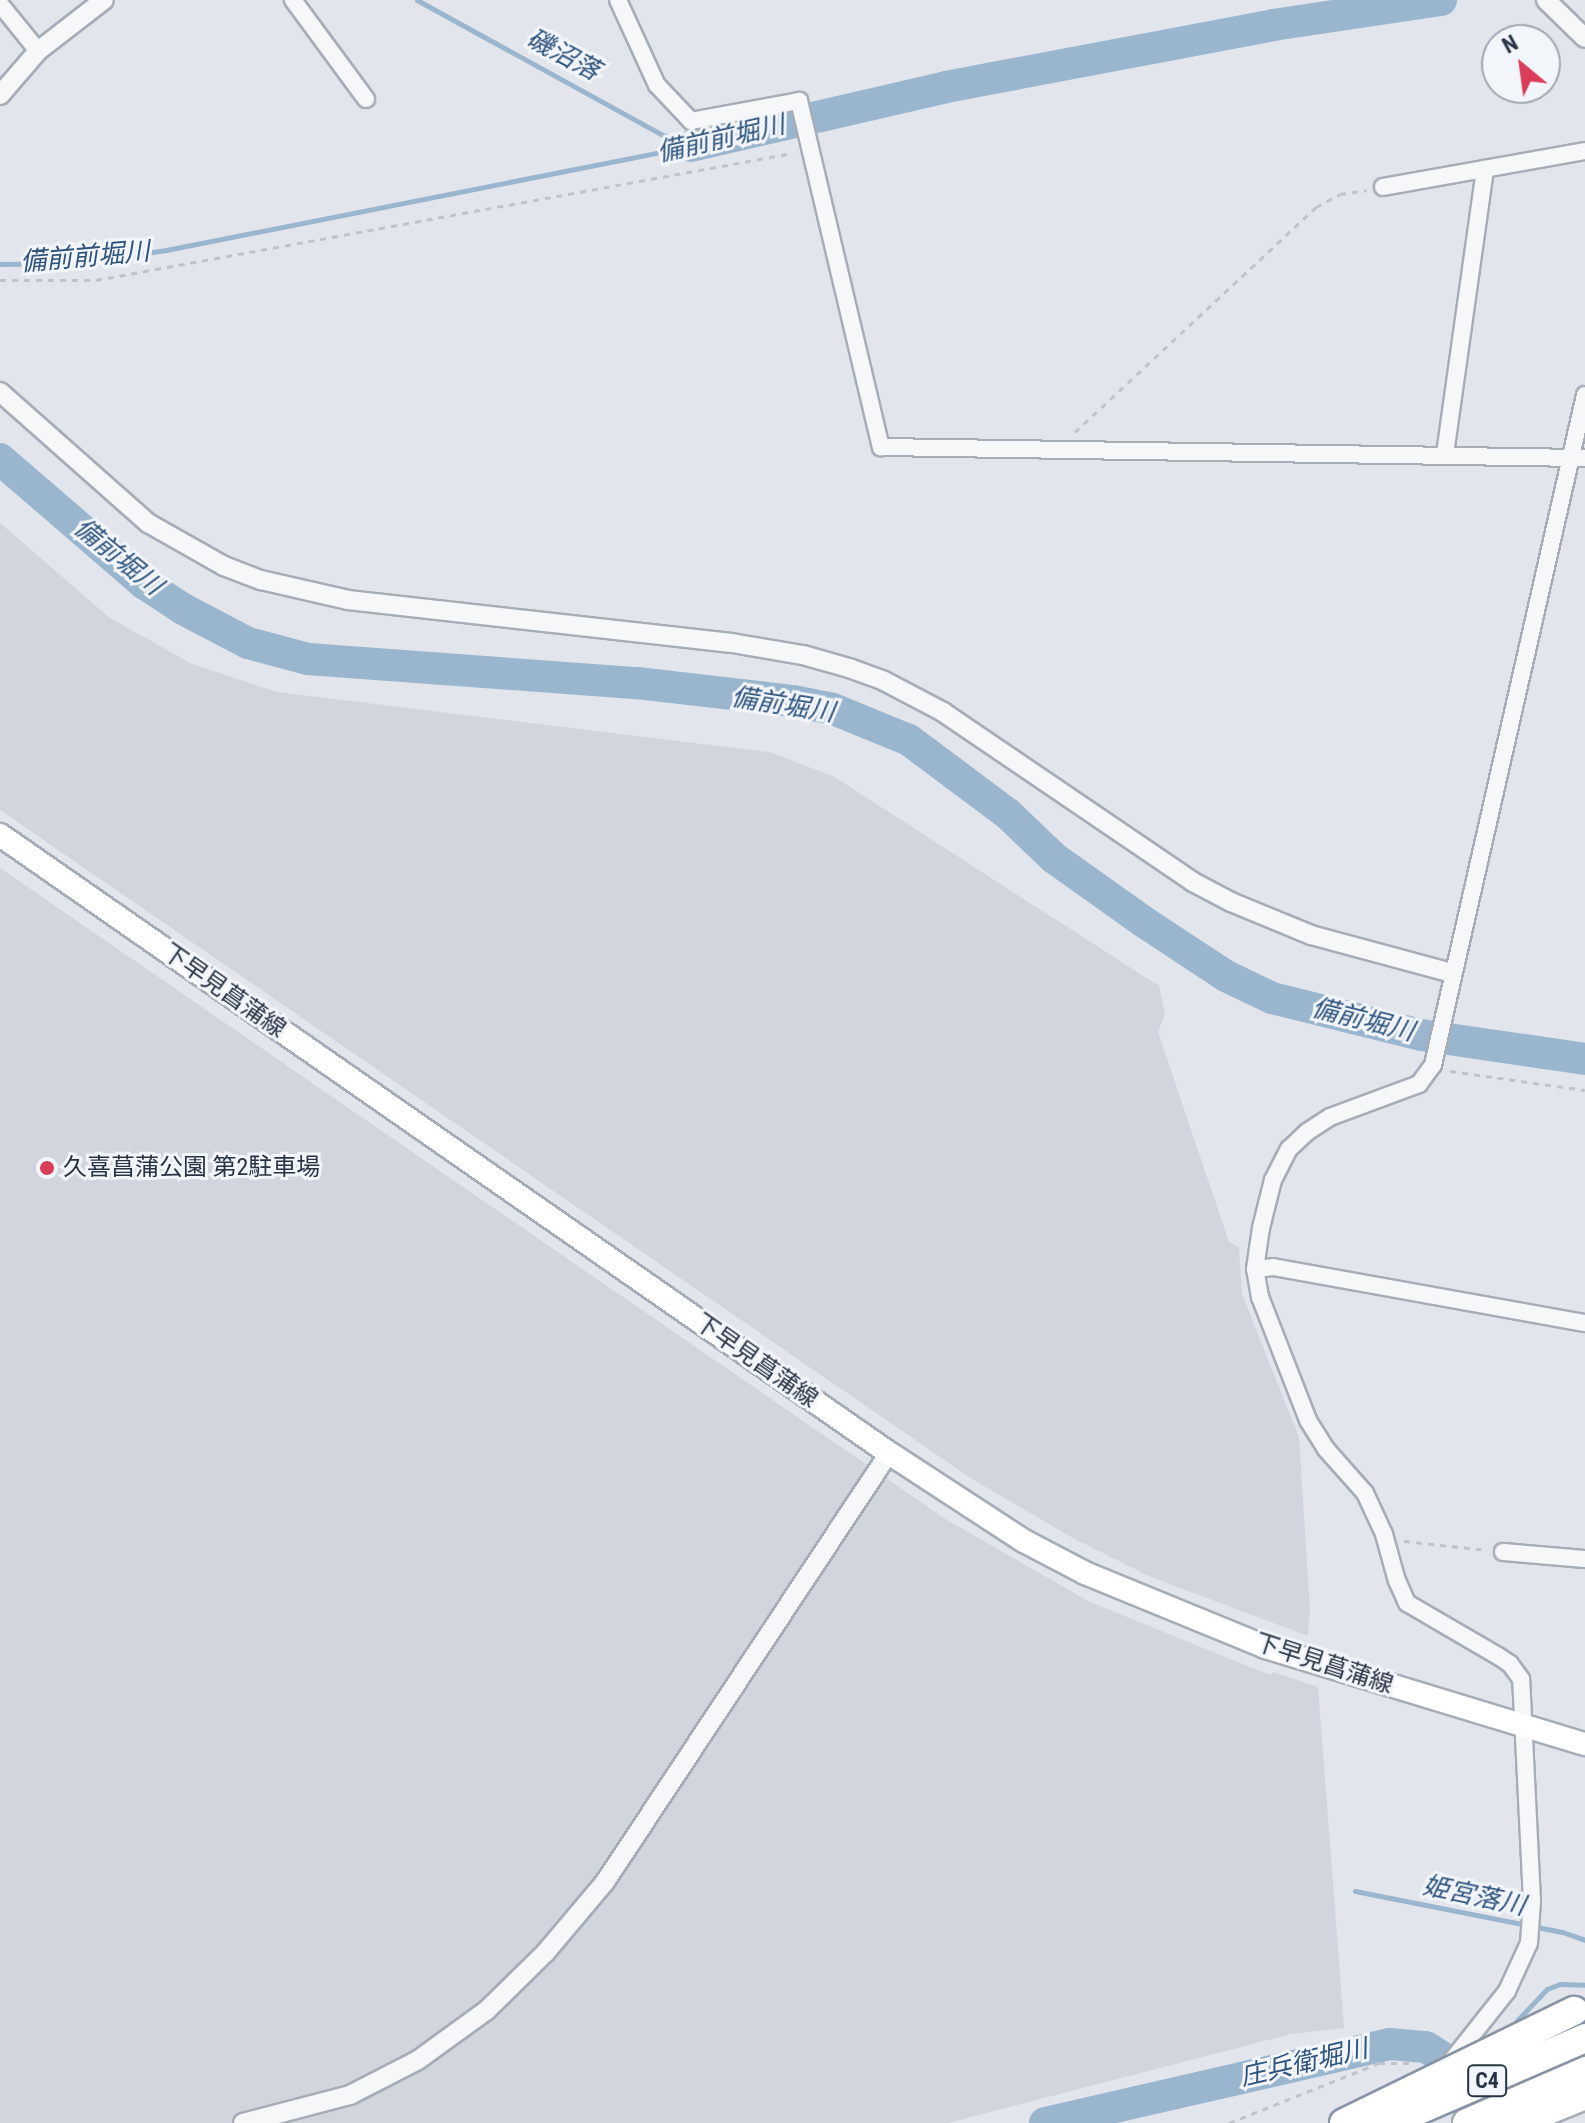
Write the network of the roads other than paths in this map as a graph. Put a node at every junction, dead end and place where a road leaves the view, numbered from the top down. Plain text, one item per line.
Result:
1 (104, 0) edge
2 (293, 0) edge
3 (618, 0) edge
4 (1546, 0) edge
5 (0, 4) edge
6 (1585, 38) edge
7 (38, 51) junction
8 (0, 95) edge
9 (366, 99) dead end
10 (1585, 151) edge
11 (1485, 169) junction
12 (1383, 187) road end
13 (0, 392) edge
14 (1585, 395) edge
15 (1445, 454) junction
16 (1578, 458) edge
17 (0, 835) edge
18 (1450, 982) junction
19 (1255, 1269) junction
20 (1585, 1323) edge
21 (889, 1453) junction
22 (1503, 1552) road end
23 (1585, 1559) edge
24 (1524, 1726) junction
25 (1585, 1744) edge
26 (1585, 2004) edge
27 (1585, 2038) edge
28 (1585, 2071) edge
29 (1585, 2095) edge
30 (243, 2123) edge
31 (1344, 2123) edge
32 (1389, 2123) edge
33 (1401, 2123) edge
34 (1467, 2123) edge
35 (1516, 2123) edge

1 - 7 street
2 - 9 street
3 - 15 street
4 - 6 street
5 - 7 street
7 - 8 street
10 - 11 street
11 - 12 street
11 - 15 street
13 - 18 street
14 - 16 street
15 - 16 street
16 - 18 street
17 - 21 main road, 下早見菖蒲線
18 - 19 street
19 - 20 street
19 - 24 street
21 - 24 main road, 下早見菖蒲線
21 - 30 street
22 - 23 street
24 - 25 main road, 下早見菖蒲線
24 - 33 street
26 - 31 highway, bridge
27 - 32 highway, C4, bridge
28 - 34 highway, C4
29 - 35 highway

